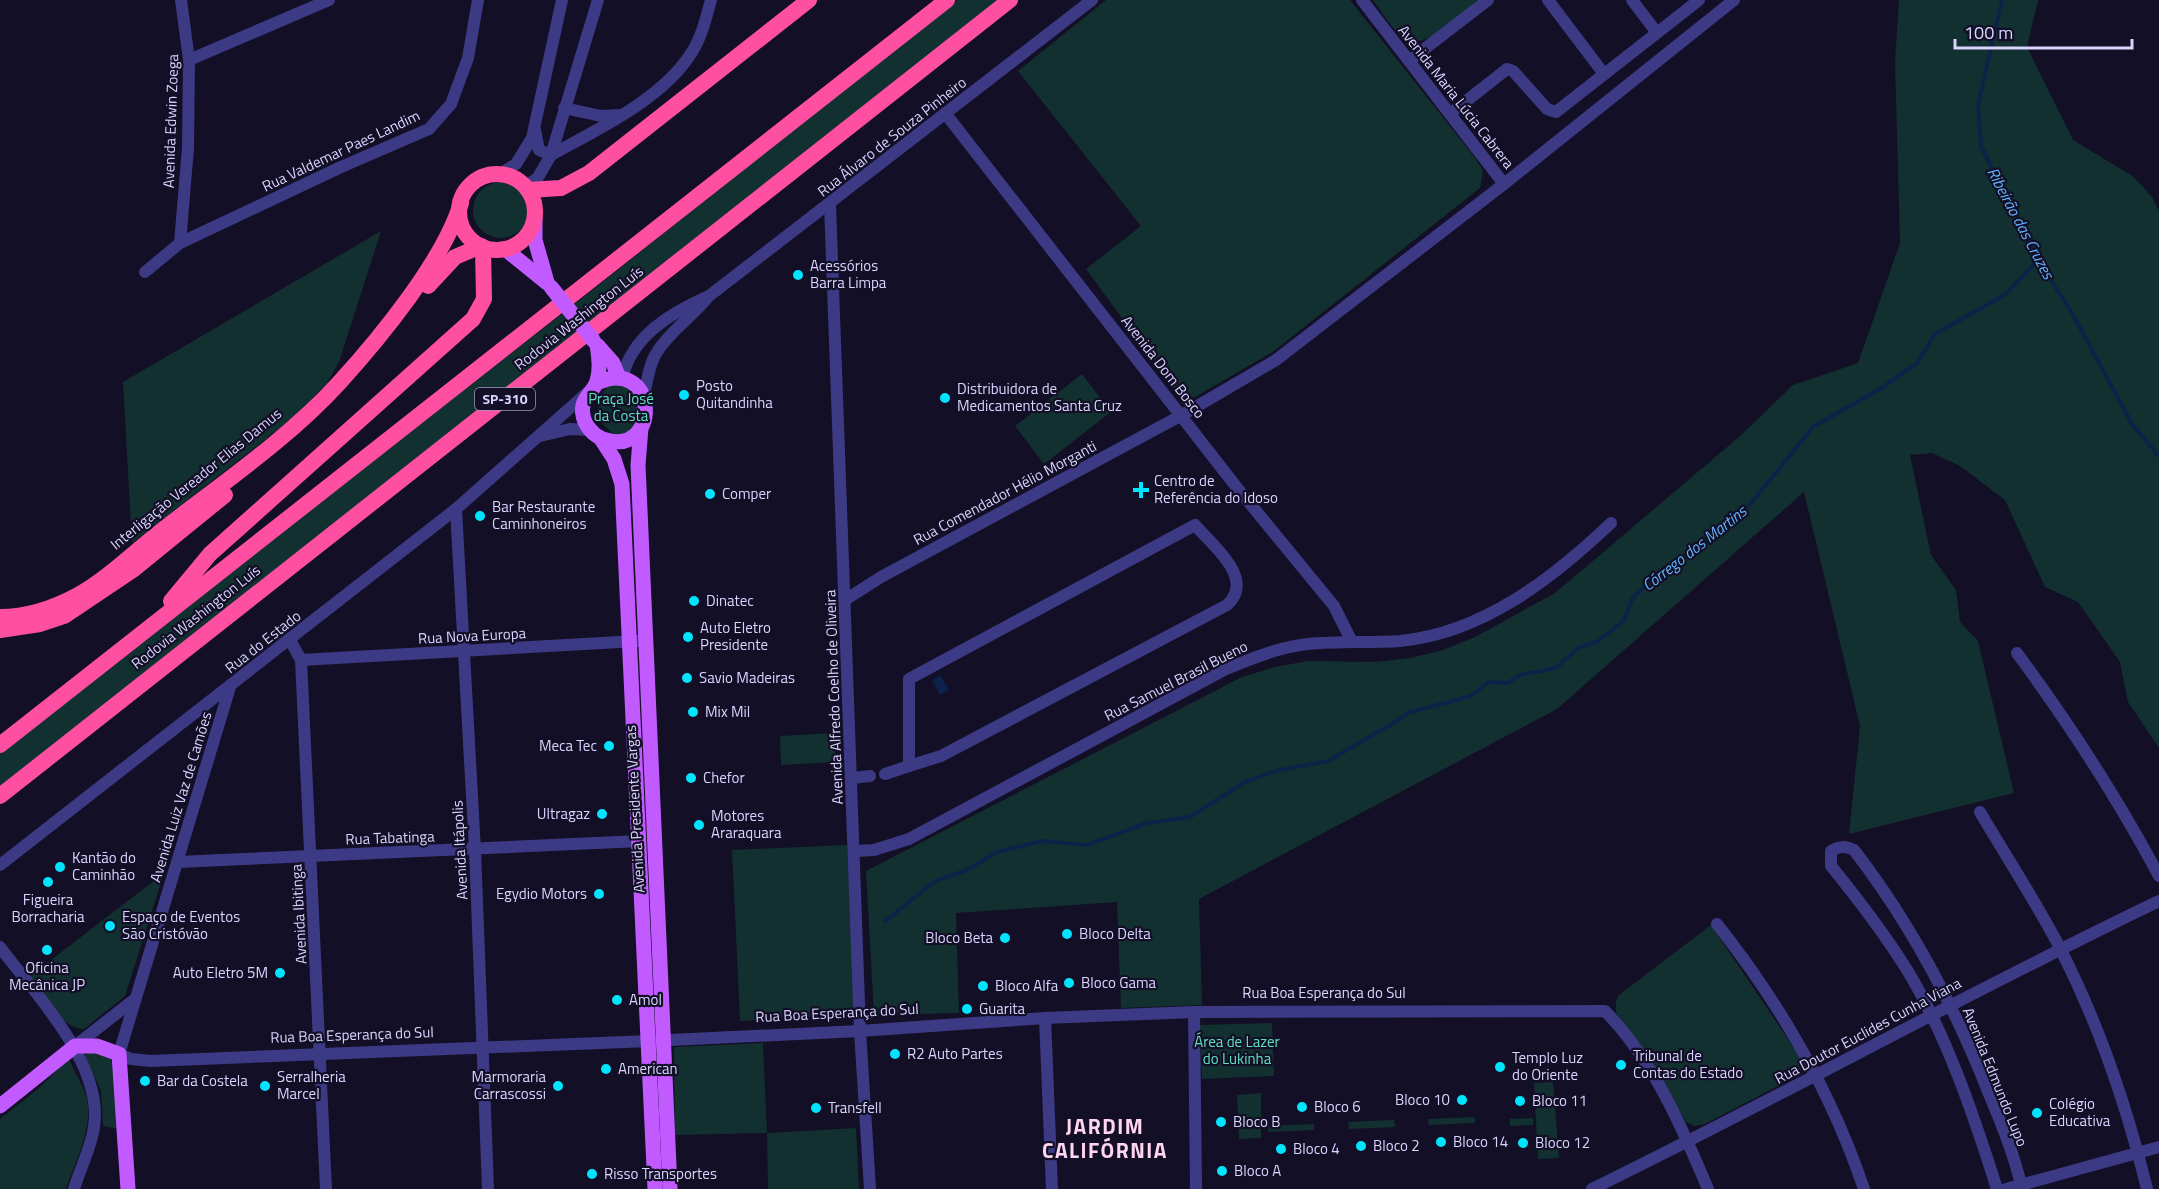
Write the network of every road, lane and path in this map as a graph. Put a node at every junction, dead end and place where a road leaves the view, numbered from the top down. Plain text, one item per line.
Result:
1 (182, 0) edge
2 (329, 0) edge
3 (478, 0) edge
4 (562, 0) edge
5 (598, 0) edge
6 (711, 0) edge
7 (809, 0) edge
8 (947, 0) edge
9 (1010, 0) edge
10 (1092, 0) edge
11 (1362, 0) edge
12 (1488, 0) edge
13 (1548, 0) edge
14 (1632, 0) edge
15 (1699, 0) edge
16 (1734, 0) edge
17 (1657, 33) junction
18 (189, 60) junction
19 (1410, 60) junction
20 (1604, 74) junction
21 (564, 108) junction
22 (1450, 112) junction
23 (945, 113) junction
24 (622, 115) junction
25 (535, 130) junction
26 (551, 155) junction
27 (500, 174) junction
28 (1504, 184) junction
29 (527, 188) junction
30 (461, 203) junction
31 (830, 204) junction
32 (535, 218) junction
33 (180, 243) junction
34 (482, 247) junction
35 (505, 249) junction
36 (145, 272) dead end
37 (549, 285) junction
38 (709, 296) junction
39 (595, 342) junction
40 (620, 378) junction
41 (593, 387) junction
42 (644, 396) junction
43 (1182, 415) junction
44 (641, 428) junction
45 (596, 434) junction
46 (539, 436) junction
47 (456, 509) junction
48 (1611, 523) dead end
49 (845, 600) junction
50 (0, 616) edge
51 (150, 626) junction
52 (0, 630) edge
53 (290, 640) junction
54 (638, 641) junction
55 (1352, 642) junction
56 (464, 652) junction
57 (2017, 653) dead end
58 (301, 660) junction
59 (230, 687) junction
60 (0, 745) edge
61 (909, 766) junction
62 (885, 774) dead end
63 (870, 776) dead end
64 (852, 778) junction
65 (0, 796) edge
66 (1980, 812) dead end
67 (640, 841) junction
68 (475, 850) junction
69 (855, 851) junction
70 (311, 855) junction
71 (178, 862) junction
72 (0, 865) edge
73 (2159, 876) edge
74 (2159, 901) edge
75 (1717, 924) dead end
76 (0, 947) edge
77 (2060, 949) junction
78 (135, 999) junction
79 (1950, 1004) junction
80 (1194, 1012) junction
81 (1930, 1014) junction
82 (1045, 1017) junction
83 (860, 1031) junction
84 (657, 1040) junction
85 (75, 1046) junction
86 (484, 1048) junction
87 (119, 1054) junction
88 (320, 1055) junction
89 (1817, 1075) junction
90 (0, 1106) edge
91 (1688, 1142) junction
92 (2159, 1147) edge
93 (2138, 1154) junction
94 (2021, 1187) edge
95 (74, 1189) edge
96 (128, 1189) edge
97 (326, 1189) edge
98 (488, 1189) edge
99 (655, 1189) edge
100 (670, 1189) edge
101 (870, 1189) edge
102 (1052, 1189) edge
103 (1196, 1189) edge
104 (1592, 1189) edge
105 (1708, 1189) edge
106 (1864, 1189) edge
107 (1997, 1189) edge
108 (2006, 1189) edge
109 (2147, 1189) edge

1 - 18 street, Avenida Edwin Zoega
2 - 18 street
3 - 33 street, Rua Valdemar Paes Landim
4 - 25 street
5 - 21 street
6 - 24 street
7 - 29 highway
8 - 51 highway, Rodovia Washington Luís / SP-310
9 - 65 highway, Rodovia Washington Luís / SP-310
10 - 23 street, Rua Álvaro de Souza Pinheiro
11 - 19 street, Avenida Maria Lúcia Cabrera
12 - 19 street
13 - 20 street
14 - 17 street
15 - 17 street
16 - 28 street, Rua Comendador Hélio Morganti
17 - 20 street
18 - 33 street, Avenida Edwin Zoega
19 - 22 street, Avenida Maria Lúcia Cabrera
20 - 22 street
21 - 24 street
21 - 26 street
22 - 28 street, Avenida Maria Lúcia Cabrera
23 - 31 street, Rua Álvaro de Souza Pinheiro
23 - 43 street, Avenida Dom Bosco
24 - 26 street
25 - 26 street
25 - 27 street
26 - 29 street
27 - 29 highway
27 - 30 highway
28 - 43 street, Rua Comendador Hélio Morganti
29 - 32 highway
30 - 34 highway
30 - 50 highway, Interligação Vereador Elias Damus
31 - 38 street, Rua Álvaro de Souza Pinheiro
31 - 49 street, Avenida Alfredo Coelho de Oliveira
32 - 35 highway
32 - 37 main road
33 - 36 street, Rua Valdemar Paes Landim
34 - 35 highway
34 - 51 highway
34 - 52 highway, Interligação Vereador Elias Damus
35 - 37 main road
37 - 39 main road, bridge
38 - 40 street, Rua Álvaro de Souza Pinheiro
38 - 42 street, Rua Álvaro de Souza Pinheiro
39 - 40 main road
39 - 41 main road
40 - 41 main road
40 - 42 main road
41 - 45 main road
41 - 46 street, Rua do Estado
42 - 44 main road
43 - 49 street, Rua Comendador Hélio Morganti
43 - 55 street, Avenida Dom Bosco
44 - 45 main road
44 - 54 main road, Avenida Presidente Vargas
45 - 46 street, Rua do Estado
45 - 54 main road, Avenida Presidente Vargas
46 - 47 street, Rua do Estado
47 - 53 street, Rua do Estado
47 - 56 street, Avenida Itápolis
48 - 55 street, Rua Samuel Brasil Bueno
49 - 64 street, Avenida Alfredo Coelho de Oliveira
51 - 60 highway, Rodovia Washington Luís / SP-310
53 - 58 street, Avenida Ibitinga
53 - 59 street, Rua do Estado
54 - 56 street, Rua Nova Europa
54 - 67 main road, Avenida Presidente Vargas
54 - 84 main road, Avenida Presidente Vargas
55 - 69 street, Rua Samuel Brasil Bueno
56 - 58 street, Rua Nova Europa
56 - 68 street, Avenida Itápolis
57 - 73 street
58 - 70 street, Avenida Ibitinga
59 - 71 street, Avenida Luiz Vaz de Camões
59 - 72 street, Rua do Estado
61 - 61 street
61 - 62 street
63 - 64 street
64 - 69 street, Avenida Alfredo Coelho de Oliveira
66 - 77 street
67 - 68 street, Rua Tabatinga
67 - 84 main road, Avenida Presidente Vargas
68 - 70 street, Rua Tabatinga
68 - 86 street, Avenida Itápolis
69 - 83 street, Avenida Alfredo Coelho de Oliveira
70 - 71 street, Rua Tabatinga
70 - 88 street, Avenida Ibitinga
71 - 78 street, Avenida Luiz Vaz de Camões
74 - 77 street, Rua Doutor Euclides Cunha Viana
75 - 89 street
76 - 85 street
77 - 79 street, Rua Doutor Euclides Cunha Viana
77 - 93 street
78 - 85 street
78 - 87 street, Avenida Luiz Vaz de Camões
79 - 81 street, Rua Doutor Euclides Cunha Viana
79 - 81 street, Avenida Edmundo Lupo
79 - 94 street, Avenida Edmundo Lupo
80 - 82 street, Rua Boa Esperança do Sul
80 - 91 street, Rua Boa Esperança do Sul
80 - 103 street
81 - 89 street, Rua Doutor Euclides Cunha Viana
81 - 107 street
82 - 83 street, Rua Boa Esperança do Sul
82 - 102 street
83 - 84 street, Rua Boa Esperança do Sul
83 - 101 street, Avenida Alfredo Coelho de Oliveira
84 - 86 street, Rua Boa Esperança do Sul
84 - 99 main road, Avenida Presidente Vargas
84 - 100 main road, Avenida Presidente Vargas
85 - 87 main road, Rua Boa Esperança do Sul
85 - 90 main road
85 - 95 street
86 - 88 street, Rua Boa Esperança do Sul
86 - 98 street, Avenida Itápolis
87 - 88 street, Rua Boa Esperança do Sul
87 - 96 main road
88 - 97 street, Avenida Ibitinga
89 - 91 street, Rua Doutor Euclides Cunha Viana
89 - 106 street
91 - 104 street, Rua Doutor Euclides Cunha Viana
91 - 105 street
92 - 93 street
93 - 94 street
93 - 109 street
94 - 108 street

